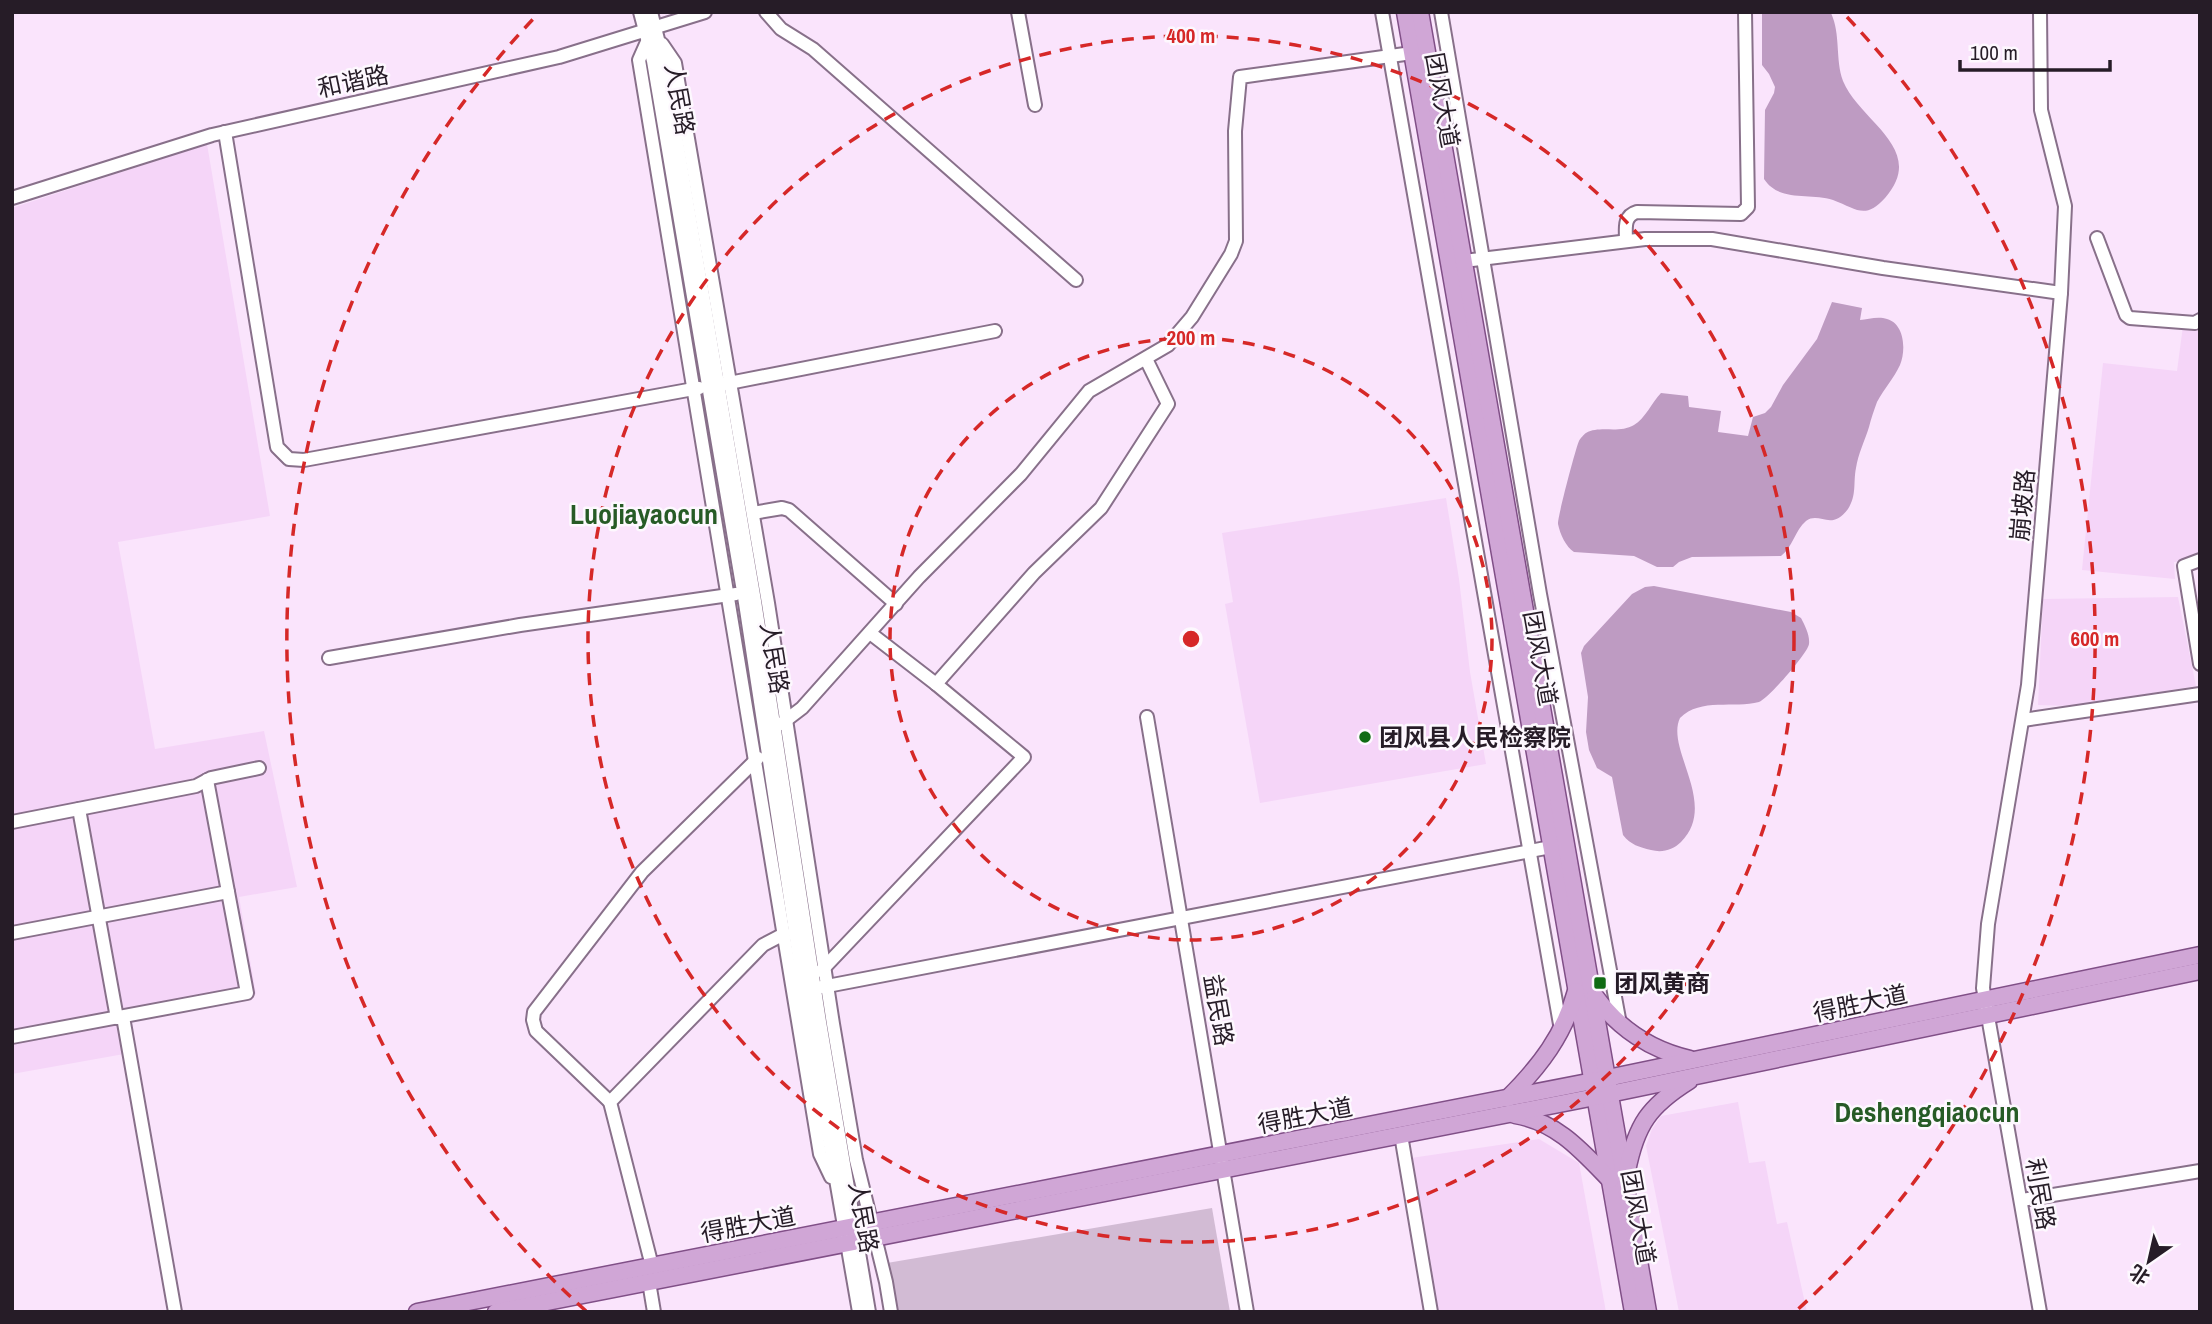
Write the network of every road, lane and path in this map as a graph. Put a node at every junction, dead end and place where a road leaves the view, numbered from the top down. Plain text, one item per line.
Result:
1 (640, 12) edge
2 (650, 12) edge
3 (705, 12) edge
4 (766, 12) edge
5 (1018, 12) edge
6 (1382, 12) edge
7 (1405, 12) edge
8 (1420, 12) edge
9 (1441, 12) edge
10 (1745, 12) edge
11 (2040, 12) edge
12 (651, 34) junction
13 (1412, 53) junction
14 (1390, 56) junction
15 (1035, 105) dead end
16 (225, 132) junction
17 (12, 198) edge
18 (2097, 238) dead end
19 (1626, 241) junction
20 (1483, 259) junction
21 (1464, 261) junction
22 (1076, 281) dead end
23 (2062, 293) junction
24 (2200, 320) edge
25 (995, 331) dead end
26 (1146, 359) junction
27 (719, 385) junction
28 (694, 389) junction
29 (753, 513) junction
30 (2200, 560) edge
31 (743, 593) junction
32 (728, 595) junction
33 (896, 604) junction
34 (870, 633) junction
35 (329, 658) dead end
36 (2200, 664) edge
37 (936, 684) junction
38 (2200, 694) edge
39 (1147, 717) dead end
40 (786, 720) junction
41 (2024, 720) junction
42 (775, 728) junction
43 (767, 749) junction
44 (755, 761) junction
45 (259, 768) dead end
46 (207, 780) junction
47 (79, 809) junction
48 (12, 822) edge
49 (1551, 847) junction
50 (1529, 851) junction
51 (228, 892) junction
52 (99, 916) junction
53 (1181, 918) junction
54 (12, 933) edge
55 (784, 934) junction
56 (2200, 955) edge
57 (824, 967) junction
58 (2200, 971) edge
59 (818, 984) junction
60 (1584, 990) junction
61 (1987, 1008) junction
62 (120, 1018) junction
63 (1620, 1024) junction
64 (1561, 1030) junction
65 (12, 1037) edge
66 (1698, 1068) junction
67 (1601, 1088) junction
68 (610, 1102) junction
69 (1507, 1106) junction
70 (1401, 1135) junction
71 (1223, 1162) junction
72 (2200, 1171) edge
73 (1617, 1180) junction
74 (838, 1191) junction
75 (2022, 1200) junction
76 (874, 1230) junction
77 (851, 1235) junction
78 (650, 1274) junction
79 (2038, 1311) edge
80 (175, 1312) edge
81 (417, 1312) edge
82 (496, 1312) edge
83 (654, 1312) edge
84 (859, 1312) edge
85 (869, 1312) edge
86 (891, 1312) edge
87 (1247, 1312) edge
88 (1431, 1312) edge
89 (1633, 1312) edge
90 (1648, 1312) edge

1 - 12 street, 人民路
2 - 12 street, 人民路
3 - 12 street, 和谐路
4 - 22 street
5 - 15 street
6 - 14 street
7 - 13 main road, 团风大道
8 - 21 main road, 团风大道
9 - 20 street
10 - 19 street
11 - 23 street, 崩坡路
12 - 16 street, 和谐路
12 - 27 street, 人民路
12 - 27 street
12 - 28 street
13 - 14 street
13 - 49 main road, 团风大道
14 - 26 street
14 - 50 street
16 - 17 street, 和谐路
16 - 28 street
18 - 24 street
19 - 20 street
19 - 23 street
20 - 21 street
20 - 63 street
21 - 60 main road, 团风大道
23 - 41 street, 崩坡路
25 - 27 street
26 - 33 street
26 - 37 street
27 - 28 street
27 - 29 street
27 - 31 street, 人民路
27 - 42 street, 人民路
28 - 32 street
29 - 33 street
29 - 40 street
30 - 36 street
31 - 32 street
31 - 43 street, 人民路
32 - 35 street
32 - 44 street
33 - 34 street
34 - 37 street
34 - 40 street
37 - 57 street
38 - 41 street
39 - 53 street, 益民路
40 - 42 street
40 - 57 street
41 - 61 street, 崩坡路
42 - 59 street, 人民路
43 - 44 street
43 - 74 street, 人民路
44 - 55 street
44 - 68 street
45 - 46 street
46 - 47 street
46 - 51 street
47 - 48 street
47 - 52 street
49 - 50 street
49 - 60 main road, 团风大道
50 - 53 street
50 - 64 street
51 - 52 street
51 - 62 street
52 - 54 street
52 - 62 street
53 - 59 street
53 - 71 street, 益民路
55 - 68 street
55 - 74 street
56 - 61 main road, 得胜大道
57 - 59 street
58 - 61 main road, 得胜大道
59 - 76 street
59 - 77 street, 人民路
60 - 63 main road
60 - 64 main road
60 - 67 main road, 团风大道
61 - 66 main road, 得胜大道
61 - 75 street, 利民路
62 - 65 street
62 - 80 street
63 - 66 main road
64 - 69 main road
66 - 67 main road, 得胜大道
66 - 73 main road
67 - 69 main road, 得胜大道
67 - 73 main road, 团风大道
68 - 78 street
69 - 70 main road, 得胜大道
69 - 71 main road, 得胜大道
69 - 73 main road
70 - 71 main road, 得胜大道
70 - 88 street
71 - 76 main road, 得胜大道
71 - 87 street, 益民路
72 - 75 street
73 - 89 main road, 团风大道
73 - 90 main road, 团风大道
74 - 77 street, 人民路
75 - 79 street, 利民路
76 - 77 main road, 得胜大道
76 - 86 street
77 - 78 main road, 得胜大道
77 - 84 street, 人民路
77 - 85 street, 人民路
78 - 81 main road, 得胜大道
78 - 82 main road, 得胜大道
78 - 83 street

